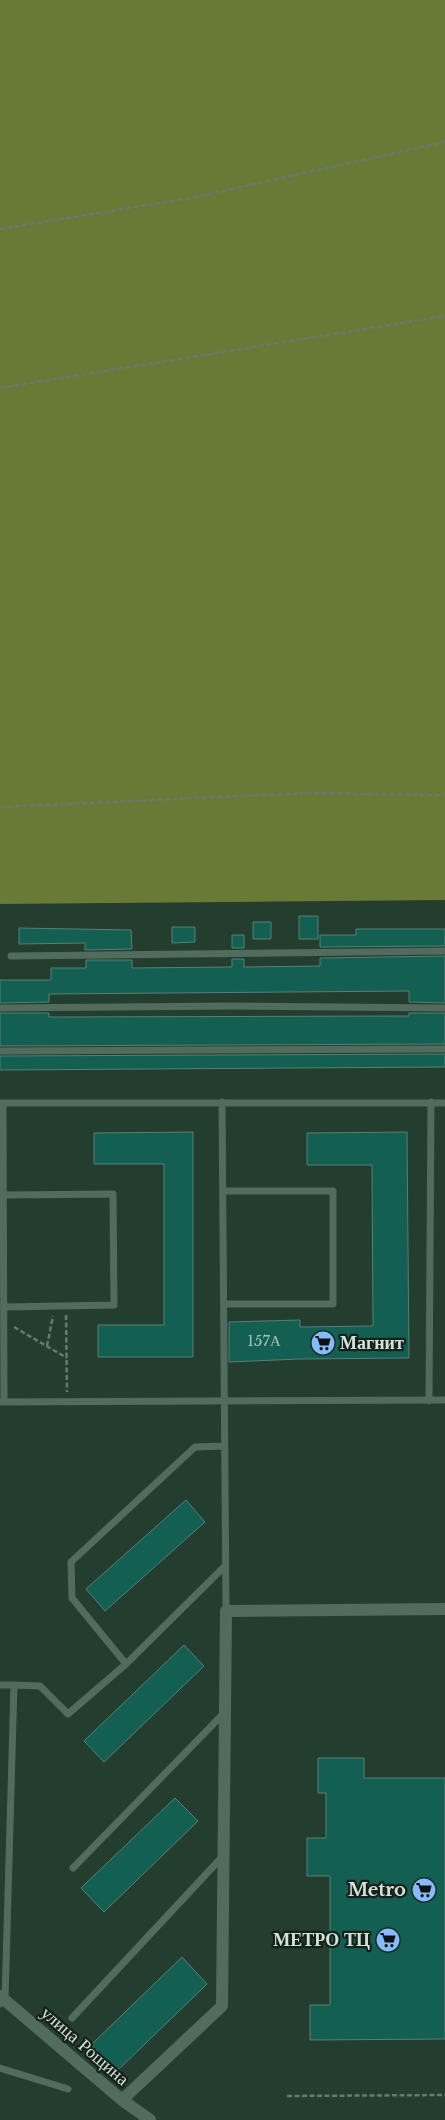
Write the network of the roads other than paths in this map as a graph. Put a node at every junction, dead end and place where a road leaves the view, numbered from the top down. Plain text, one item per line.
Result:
1 (445, 951) edge
2 (11, 956) dead end
3 (0, 1008) edge
4 (445, 1008) edge
5 (445, 1050) edge
6 (0, 1051) edge
7 (222, 1102) junction
8 (431, 1102) junction
9 (2, 1103) edge
10 (445, 1103) edge
11 (223, 1191) junction
12 (4, 1195) junction
13 (224, 1304) junction
14 (4, 1307) junction
15 (445, 1400) edge
16 (429, 1401) junction
17 (2, 1402) edge
18 (225, 1402) junction
19 (224, 1446) junction
20 (225, 1566) junction
21 (445, 1609) edge
22 (226, 1611) junction
23 (126, 1664) junction
24 (0, 1685) edge
25 (14, 1685) junction
26 (225, 1711) junction
27 (223, 1855) junction
28 (73, 1868) dead end
29 (2, 2000) edge
30 (72, 2018) dead end
31 (0, 2068) edge
32 (68, 2089) dead end
33 (122, 2100) junction
34 (150, 2120) edge

1 - 2 lane
3 - 4 lane
5 - 6 lane
7 - 8 lane
7 - 9 lane
7 - 11 lane
8 - 10 lane
8 - 16 lane
9 - 12 lane
11 - 13 lane
11 - 13 lane
12 - 14 lane
12 - 14 lane
13 - 18 lane
14 - 17 lane
15 - 16 lane
16 - 18 lane
17 - 18 lane
18 - 19 lane
19 - 20 lane
19 - 23 lane
20 - 22 lane
20 - 23 lane
21 - 22 street
22 - 26 street
23 - 25 lane
24 - 25 lane
25 - 29 lane
26 - 27 street
26 - 28 lane
27 - 30 lane
27 - 33 street
29 - 33 street, улица Рощина
31 - 32 lane
33 - 34 street, улица Рощина

